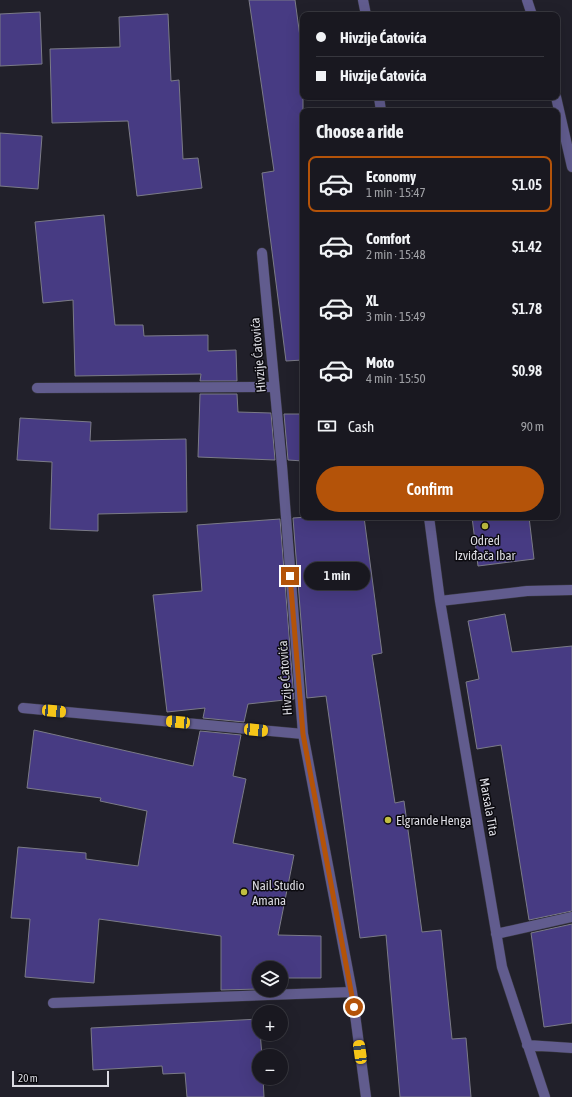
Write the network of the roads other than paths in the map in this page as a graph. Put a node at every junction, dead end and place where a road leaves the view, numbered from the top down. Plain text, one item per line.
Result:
1 (363, 0) edge
2 (527, 0) edge
3 (365, 12) edge
4 (531, 12) edge
5 (560, 114) edge
6 (572, 167) edge
7 (262, 253) dead end
8 (274, 387) junction
9 (37, 388) dead end
10 (429, 520) edge
11 (572, 590) edge
12 (440, 601) junction
13 (23, 708) dead end
14 (303, 734) junction
15 (572, 917) edge
16 (496, 934) junction
17 (352, 992) junction
18 (54, 1003) dead end
19 (527, 1045) junction
20 (572, 1048) edge
21 (366, 1097) edge
22 (545, 1097) edge

1 - 3 street
2 - 4 street
5 - 6 street
7 - 8 street, Hivzije Ćatovića
8 - 9 street
8 - 14 street, Hivzije Ćatovića
10 - 12 street, Marsala Tita
11 - 12 street
12 - 16 street, Marsala Tita
13 - 14 street
14 - 17 street, Hivzije Ćatovića
15 - 16 street
16 - 19 street, Marsala Tita
17 - 18 street
17 - 21 street, Hivzije Ćatovića
19 - 20 street
19 - 22 street, Marsala Tita

